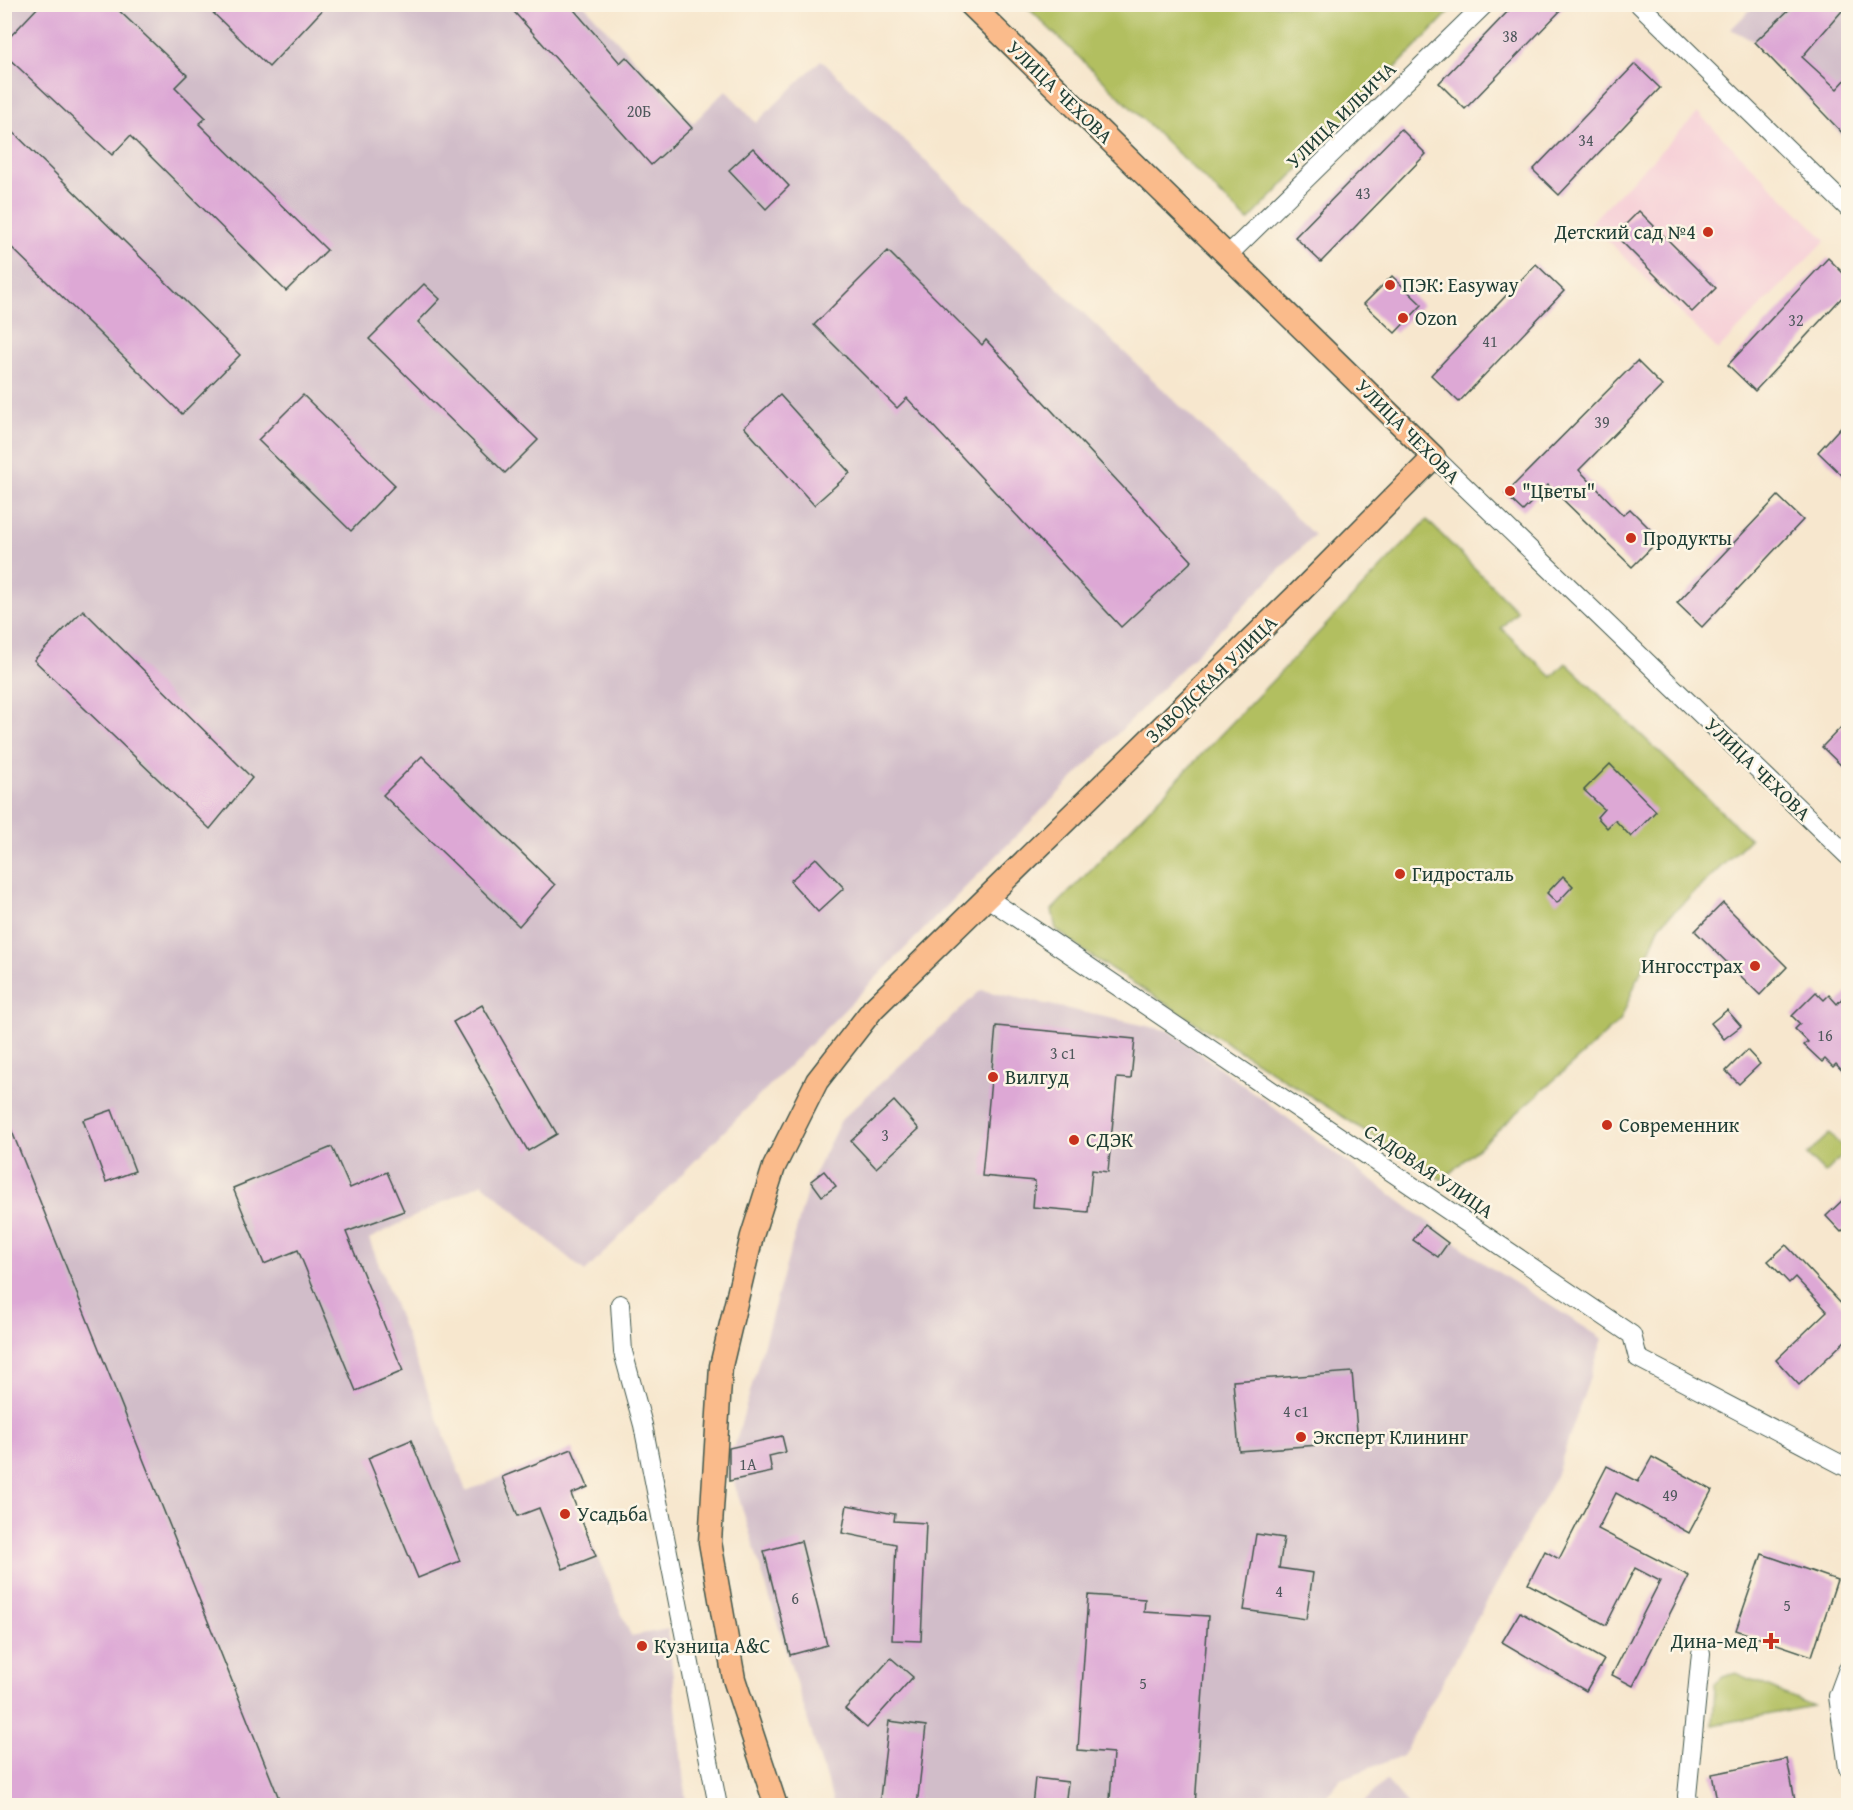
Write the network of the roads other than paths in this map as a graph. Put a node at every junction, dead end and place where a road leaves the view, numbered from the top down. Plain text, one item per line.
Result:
1 (969, 4) edge
2 (1485, 4) edge
3 (1639, 4) edge
4 (1848, 208) edge
5 (1227, 256) junction
6 (1434, 457) junction
7 (1848, 856) edge
8 (986, 897) junction
9 (620, 1304) dead end
10 (1848, 1467) edge
11 (1701, 1653) dead end
12 (1848, 1669) edge
13 (1848, 1768) edge
14 (718, 1806) edge
15 (776, 1806) edge
16 (1690, 1806) edge

1 - 5 main road, УЛИЦА ЧЕХОВА
2 - 5 street, УЛИЦА ИЛЬИЧА
3 - 4 street
5 - 6 main road, УЛИЦА ЧЕХОВА
6 - 7 street, УЛИЦА ЧЕХОВА
6 - 8 main road, ЗАВОДСКАЯ УЛИЦА
8 - 10 street, САДОВАЯ УЛИЦА
8 - 15 main road, ЗАВОДСКАЯ УЛИЦА
9 - 14 street
11 - 16 street
12 - 13 street

